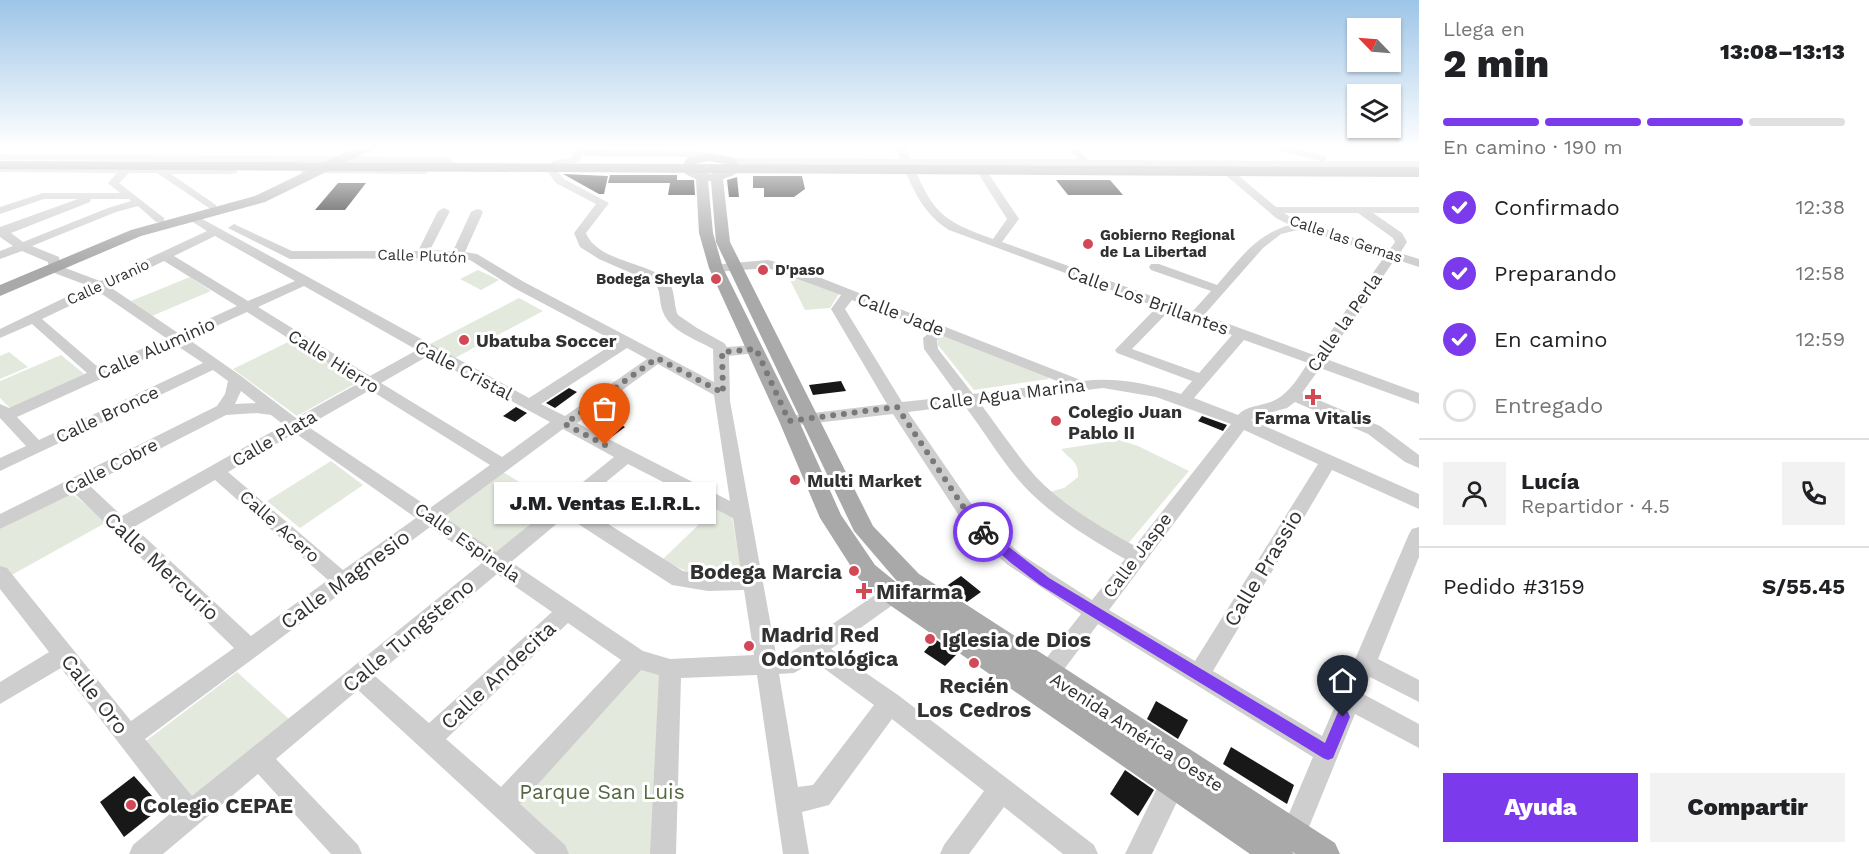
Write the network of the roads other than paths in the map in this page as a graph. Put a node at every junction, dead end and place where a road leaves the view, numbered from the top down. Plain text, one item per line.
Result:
1 (120, 188) edge
2 (183, 188) edge
3 (268, 188) edge
4 (573, 188) edge
5 (711, 188) edge
6 (921, 188) edge
7 (993, 188) edge
8 (1246, 188) edge
9 (94, 196) junction
10 (136, 199) junction
11 (1273, 210) junction
12 (1361, 210) junction
13 (1419, 210) edge
14 (0, 211) edge
15 (444, 211) dead end
16 (477, 212) dead end
17 (207, 219) junction
18 (160, 220) junction
19 (1301, 226) junction
20 (0, 232) edge
21 (995, 244) junction
22 (21, 246) junction
23 (422, 254) junction
24 (458, 254) junction
25 (0, 255) edge
26 (1391, 255) junction
27 (165, 256) junction
28 (1419, 263) edge
29 (54, 264) junction
30 (725, 267) junction
31 (1155, 267) dead end
32 (305, 280) junction
33 (0, 283) edge
34 (100, 286) junction
35 (1219, 290) junction
36 (0, 291) edge
37 (851, 294) junction
38 (1166, 306) junction
39 (247, 307) junction
40 (1195, 317) junction
41 (33, 318) junction
42 (942, 330) junction
43 (0, 334) edge
44 (1241, 334) junction
45 (177, 338) junction
46 (626, 342) junction
47 (756, 349) junction
48 (427, 350) junction
49 (722, 352) junction
50 (657, 358) junction
51 (1315, 361) junction
52 (214, 364) junction
53 (98, 374) junction
54 (236, 379) junction
55 (1202, 379) junction
56 (370, 383) junction
57 (1082, 386) junction
58 (723, 393) junction
59 (1293, 395) junction
60 (969, 398) junction
61 (1419, 399) edge
62 (1184, 400) junction
63 (529, 405) junction
64 (897, 407) junction
65 (223, 410) junction
66 (276, 410) junction
67 (3, 412) edge
68 (799, 420) junction
69 (1240, 422) junction
70 (564, 423) junction
71 (296, 426) junction
72 (37, 448) junction
73 (626, 456) junction
74 (1328, 462) junction
75 (1419, 462) edge
76 (0, 465) edge
77 (503, 465) junction
78 (216, 471) junction
79 (75, 483) junction
80 (1419, 502) edge
81 (565, 506) junction
82 (741, 511) junction
83 (431, 516) junction
84 (0, 522) edge
85 (120, 526) junction
86 (1419, 534) edge
87 (1136, 556) junction
88 (496, 562) junction
89 (0, 574) edge
90 (343, 581) junction
91 (753, 581) junction
92 (902, 588) junction
93 (567, 611) junction
94 (1094, 611) junction
95 (250, 649) junction
96 (814, 649) junction
97 (64, 655) junction
98 (637, 659) junction
99 (1364, 663) junction
100 (767, 665) junction
101 (670, 669) junction
102 (1199, 674) junction
103 (359, 676) junction
104 (1041, 681) junction
105 (1419, 692) edge
106 (0, 694) edge
107 (1350, 699) junction
108 (890, 703) junction
109 (128, 736) junction
110 (1419, 737) edge
111 (429, 739) junction
112 (1328, 753) junction
113 (259, 758) junction
114 (1173, 783) junction
115 (1001, 789) junction
116 (788, 802) junction
117 (502, 805) junction
118 (190, 814) junction
119 (1285, 847) edge
120 (142, 854) edge
121 (349, 854) edge
122 (556, 854) edge
123 (663, 854) edge
124 (796, 854) edge
125 (953, 854) edge
126 (1085, 854) edge
127 (1138, 854) edge
128 (1324, 854) edge

1 - 10 street
2 - 17 street
3 - 17 main road
4 - 49 street
5 - 30 main road, Avenida América Oeste
6 - 21 street, Calle Los Brillantes
7 - 21 street
8 - 11 street, Calle las Gemas
9 - 10 street
9 - 14 street
9 - 20 street
10 - 18 street
10 - 22 street
11 - 12 street
11 - 19 street, Calle las Gemas
12 - 13 street
12 - 26 street, Calle la Perla
15 - 23 street
16 - 24 street
17 - 18 main road
17 - 23 street, Calle Plutón
17 - 27 street, Calle Uranio
17 - 29 main road
17 - 32 street, Calle Cristal
18 - 29 main road
19 - 26 street, Calle las Gemas
19 - 35 street
20 - 22 street, Calle Espinela
21 - 38 street, Calle Los Brillantes
22 - 25 street
22 - 29 street, Calle Espinela
23 - 24 street, Calle Plutón
24 - 46 street, Calle Plutón
26 - 28 street, Calle las Gemas
26 - 51 street, Calle la Perla
27 - 34 street, Calle Uranio
27 - 39 street, Calle Hierro
29 - 33 main road
29 - 34 street, Calle Espinela
29 - 36 main road
30 - 37 street, Calle Jade
30 - 47 main road, Avenida América Oeste
30 - 68 main road, Avenida América Oeste
31 - 35 street
32 - 39 street, Calle Aluminio
32 - 48 street, Calle Cristal
34 - 41 street, Calle Uranio
34 - 45 street, Calle Espinela
35 - 40 street
37 - 42 street, Calle Jade
37 - 64 street
38 - 40 street, Calle Los Brillantes
38 - 55 street
39 - 45 street, Calle Aluminio
39 - 56 street, Calle Hierro
40 - 44 street, Calle Los Brillantes
41 - 43 street, Calle Uranio
41 - 53 street
42 - 57 street, Calle Jade
42 - 60 street
44 - 51 street, Calle Los Brillantes
44 - 55 street
45 - 52 street, Calle Espinela
45 - 53 street, Calle Aluminio
46 - 50 street, Calle Plutón
46 - 63 street
47 - 49 street
47 - 68 main road, Avenida América Oeste
48 - 56 street, Calle Plata
48 - 63 street, Calle Cristal
49 - 58 street
50 - 58 street, Calle Plutón
50 - 70 street, Calle Magnesio
51 - 59 street, Calle la Perla
51 - 61 street, Calle Los Brillantes
52 - 54 street, Calle Espinela
52 - 72 street, Calle Bronce
53 - 67 street, Calle Aluminio
54 - 65 street
54 - 66 street, Calle Espinela
55 - 62 street
56 - 71 street, Calle Plata
56 - 77 street, Calle Hierro
57 - 60 street, Calle Agua Marina
57 - 62 street, Calle Agua Marina
58 - 82 street
59 - 69 street
59 - 75 street
60 - 64 street, Calle Agua Marina
60 - 87 street
62 - 69 street, Calle Agua Marina
63 - 70 street, Calle Cristal
64 - 68 street, Calle Agua Marina
64 - 94 street
65 - 66 street, Calle Cobre
65 - 79 street, Calle Cobre
66 - 71 street, Calle Espinela
67 - 72 street
68 - 92 main road, Avenida América Oeste
69 - 74 street, Calle Agua Marina
69 - 87 street, Calle Jaspe
70 - 73 street, Calle Cristal
70 - 77 street, Calle Magnesio
71 - 78 street, Calle Plata
71 - 83 street, Calle Espinela
72 - 76 street, Calle Bronce
73 - 81 street, Calle Tungsteno
73 - 82 street, Calle Cristal
74 - 80 street, Calle Agua Marina
74 - 102 street, Calle Prassio
77 - 83 street, Calle Magnesio
78 - 85 street, Calle Plata
78 - 90 street, Calle Acero
79 - 84 street, Calle Cobre
79 - 85 street, Calle Mercurio
81 - 88 street, Calle Tungsteno
81 - 91 street
82 - 91 street
83 - 88 street, Calle Espinela
83 - 90 street, Calle Magnesio
85 - 95 street, Calle Mercurio
86 - 99 street
87 - 94 street, Calle Jaspe
88 - 93 street, Calle Espinela
88 - 103 street, Calle Tungsteno
89 - 97 street, Calle Oro
90 - 95 street, Calle Magnesio
91 - 100 street
92 - 96 street, Calle Espinela
92 - 104 main road, Avenida América Oeste
93 - 98 street, Calle Espinela
93 - 111 street, Calle Andecita
94 - 102 street
94 - 104 street, Calle Jaspe
95 - 109 street, Calle Magnesio
96 - 100 street, Calle Espinela
96 - 108 street
97 - 106 street
97 - 109 street, Calle Oro
98 - 101 street, Calle Espinela
98 - 117 street
99 - 105 street
99 - 107 street
100 - 101 street, Calle Espinela
100 - 116 street
101 - 123 street
102 - 112 street
103 - 111 street
103 - 113 street, Calle Tungsteno
104 - 114 main road, Avenida América Oeste
104 - 119 main road, Avenida América Oeste
107 - 110 street
107 - 112 street
108 - 115 street
108 - 116 street
109 - 118 street, Calle Oro
111 - 117 street
112 - 119 street
113 - 118 street, Calle Tungsteno
113 - 121 street
114 - 119 main road, Avenida América Oeste
114 - 127 street
115 - 125 street
115 - 126 street
116 - 124 street
117 - 122 street
118 - 120 street, Calle Tungsteno
119 - 128 main road, Avenida América Oeste

